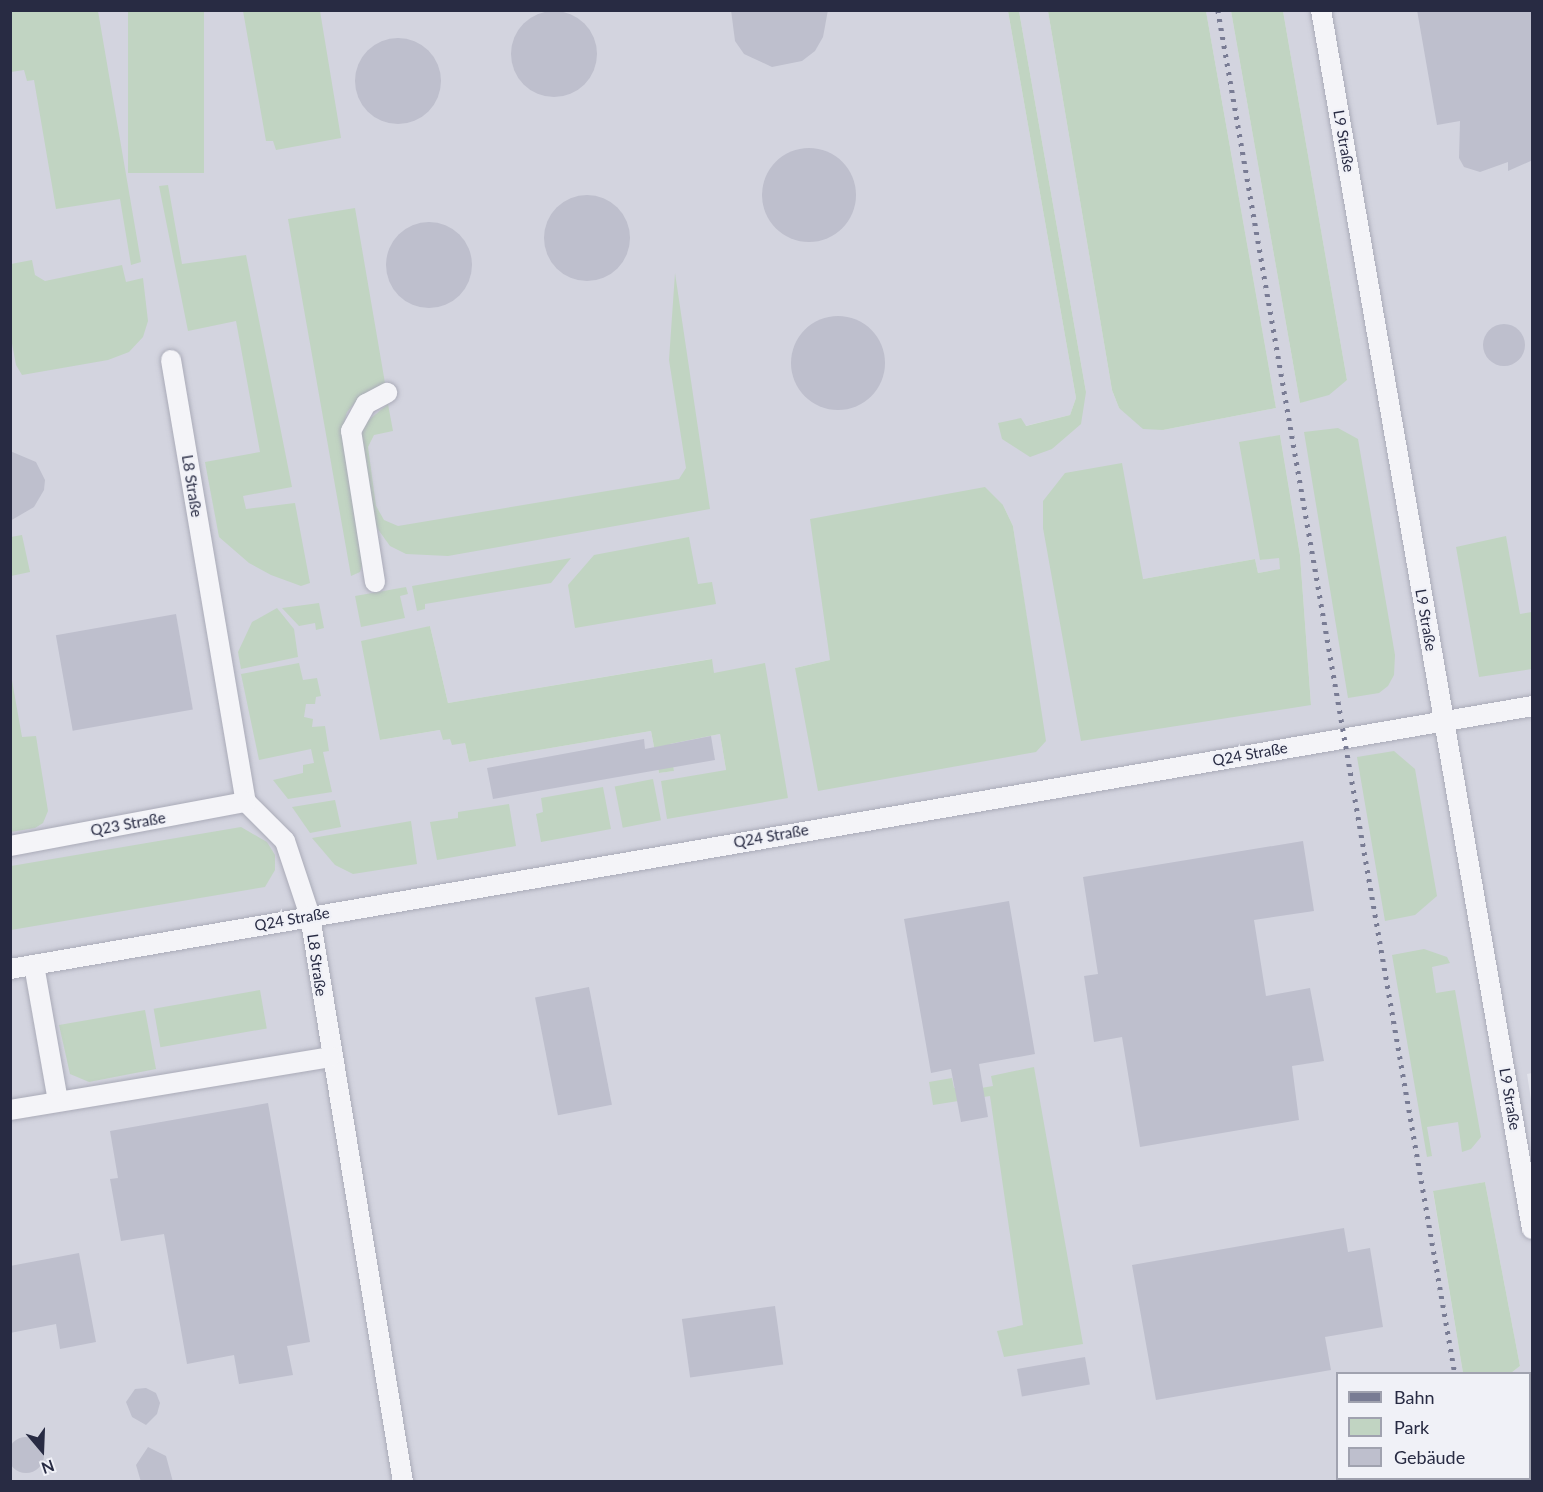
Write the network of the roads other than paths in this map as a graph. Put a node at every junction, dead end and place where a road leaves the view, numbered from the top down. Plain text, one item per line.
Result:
1 (1321, 10) edge
2 (171, 360) dead end
3 (387, 393) dead end
4 (375, 582) dead end
5 (1533, 706) edge
6 (1443, 720) junction
7 (246, 802) junction
8 (10, 846) edge
9 (310, 916) junction
10 (33, 965) junction
11 (10, 969) edge
12 (331, 1057) junction
13 (58, 1101) junction
14 (10, 1110) edge
15 (1533, 1229) edge
16 (404, 1482) edge

1 - 6 lane, L9 Straße
2 - 7 lane, L8 Straße
3 - 4 lane
5 - 6 lane, Q24 Straße
6 - 9 lane, Q24 Straße
6 - 15 lane, L9 Straße
7 - 8 lane, Q23 Straße
7 - 9 lane, L8 Straße
9 - 10 lane, Q24 Straße
9 - 12 lane, L8 Straße
10 - 11 lane, Q24 Straße
10 - 13 lane
12 - 13 lane
12 - 16 lane, L8 Straße
13 - 14 lane

